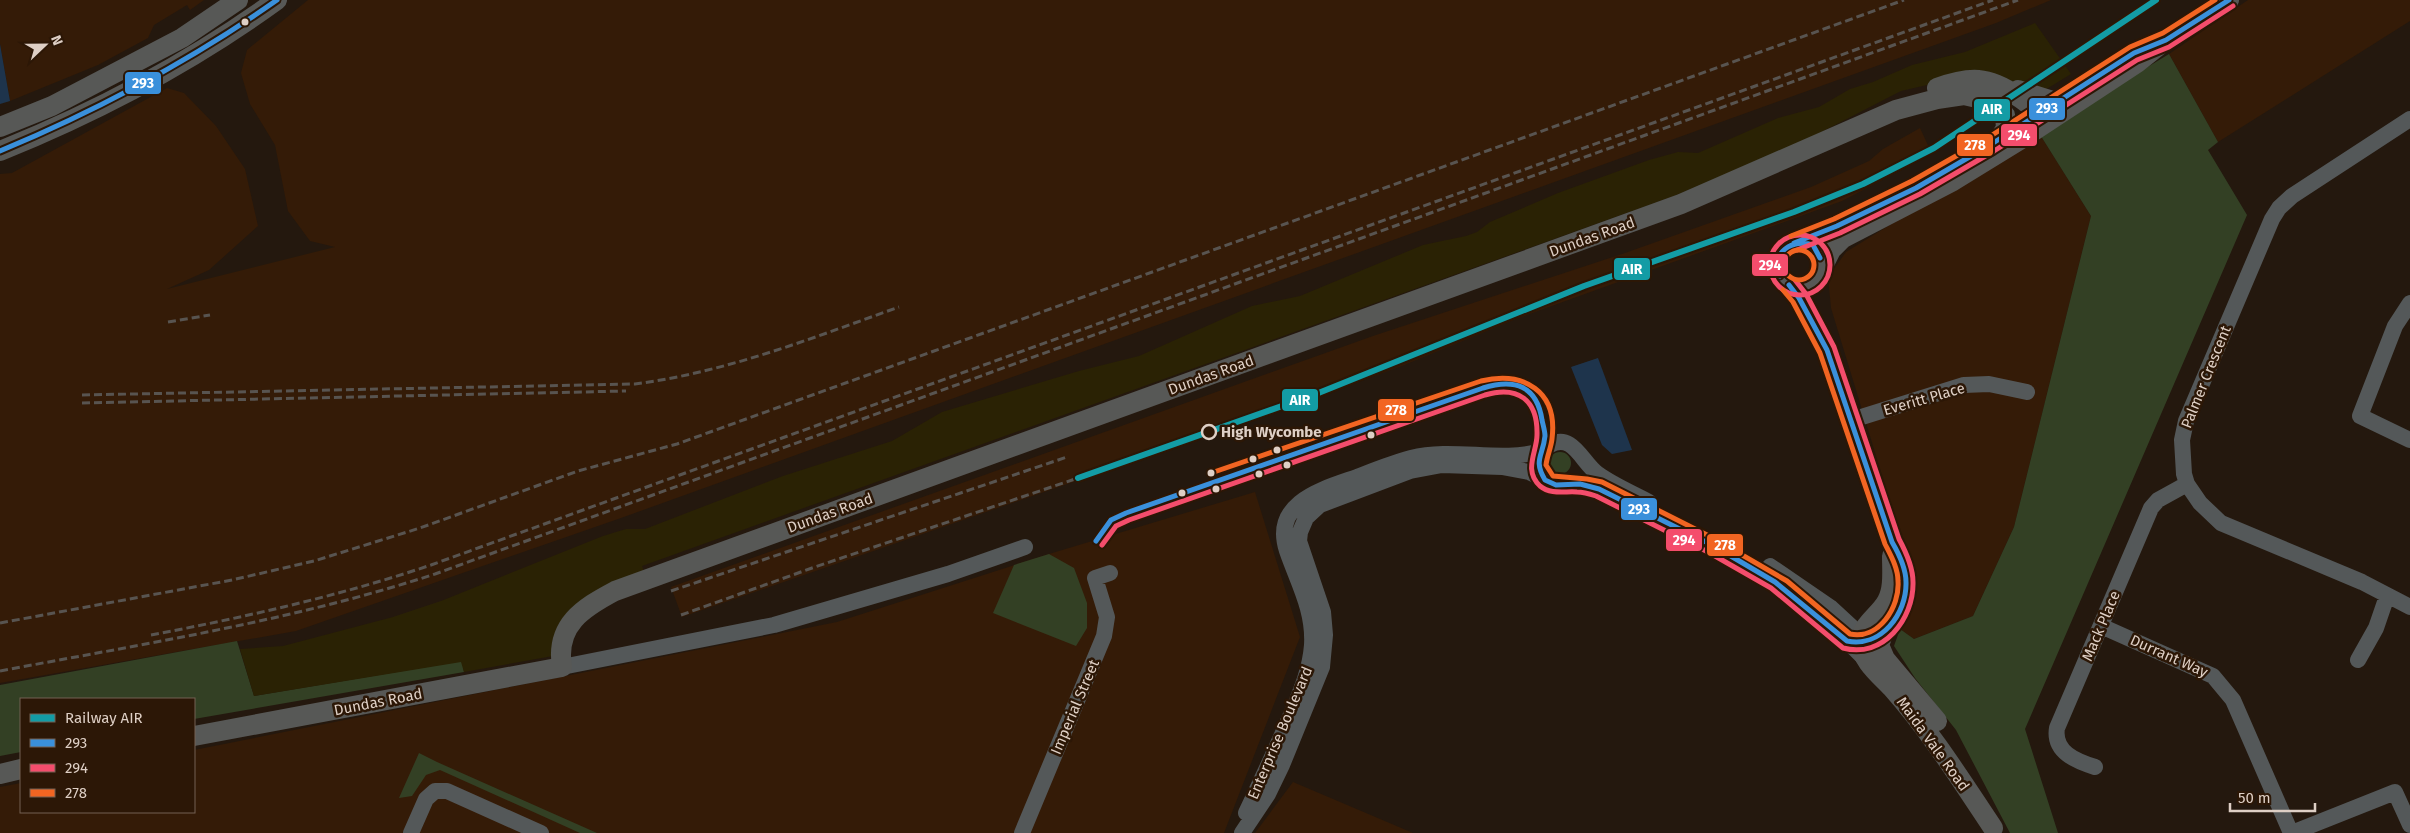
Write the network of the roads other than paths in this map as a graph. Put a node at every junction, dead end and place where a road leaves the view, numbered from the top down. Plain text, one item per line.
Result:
1 (238, 0) edge
2 (277, 0) edge
3 (2229, 0) edge
4 (2166, 40) junction
5 (1999, 84) junction
6 (2056, 102) junction
7 (2000, 108) junction
8 (1896, 110) junction
9 (2410, 120) edge
10 (2032, 124) junction
11 (0, 127) edge
12 (2000, 138) junction
13 (0, 151) edge
14 (1857, 223) junction
15 (1794, 243) junction
16 (1821, 272) junction
17 (1789, 285) junction
18 (2410, 303) edge
19 (1827, 350) junction
20 (2027, 392) dead end
21 (1852, 420) junction
22 (2410, 440) edge
23 (1542, 451) junction
24 (1580, 454) junction
25 (1545, 480) junction
26 (2186, 484) junction
27 (1567, 485) junction
28 (1025, 547) dead end
29 (1096, 577) dead end
30 (2388, 596) junction
31 (2410, 607) edge
32 (2101, 626) junction
33 (1868, 638) junction
34 (2358, 660) dead end
35 (562, 667) junction
36 (195, 736) edge
37 (2095, 767) dead end
38 (20, 769) edge
39 (0, 774) edge
40 (2410, 825) edge
41 (1994, 830) edge
42 (412, 833) edge
43 (541, 833) edge
44 (1022, 833) edge
45 (1237, 833) edge
46 (1242, 833) edge
47 (2291, 833) edge

1 - 11 main road
2 - 13 main road
3 - 4 main road
4 - 6 main road
4 - 10 main road
5 - 6 main road, Dundas Road
5 - 8 main road, Dundas Road
5 - 10 main road, Dundas Road
6 - 10 main road
7 - 8 main road, Dundas Road
7 - 10 main road, Dundas Road
7 - 12 main road
8 - 35 main road, Dundas Road
9 - 26 street, Palmer Crescent
10 - 12 main road
10 - 14 main road
12 - 14 main road
14 - 15 main road
14 - 16 main road
15 - 16 main road
15 - 17 main road
16 - 17 main road
16 - 19 main road
17 - 19 main road
18 - 22 street
19 - 21 main road
20 - 21 street, Everitt Place
21 - 33 main road
23 - 24 street, Enterprise Boulevard
23 - 25 street
23 - 45 street, Enterprise Boulevard
24 - 27 street
24 - 33 street, Enterprise Boulevard
25 - 27 street, Enterprise Boulevard
25 - 46 street, Enterprise Boulevard
26 - 30 street
26 - 32 street, Mack Place
27 - 33 street, Enterprise Boulevard
28 - 35 street, Dundas Road
29 - 44 street, Imperial Street
30 - 31 street
30 - 34 street
32 - 37 street, Mack Place
32 - 47 street, Durrant Way
33 - 41 main road, Maida Vale Road
35 - 36 main road, Dundas Road
38 - 39 main road
40 - 47 street, Durrant Way
42 - 43 street

